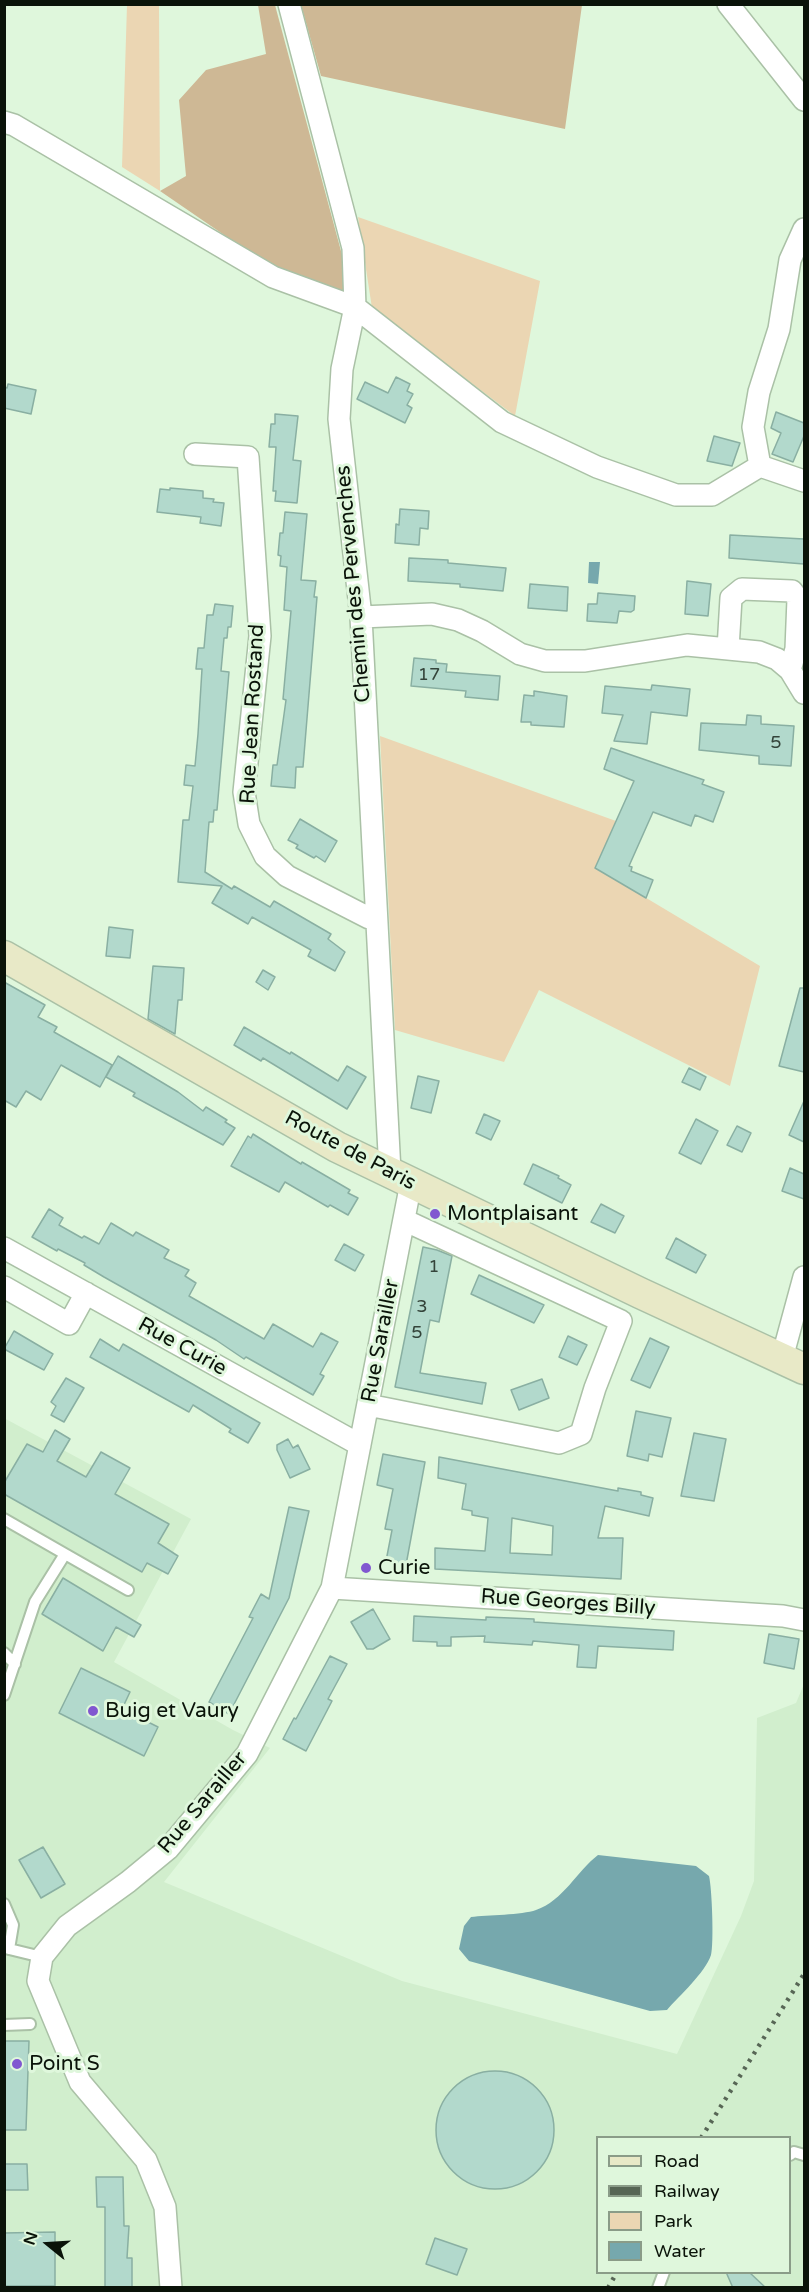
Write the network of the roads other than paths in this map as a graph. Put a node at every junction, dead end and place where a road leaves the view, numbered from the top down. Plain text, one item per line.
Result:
1 (289, 4) edge
2 (728, 4) edge
3 (804, 100) edge
4 (4, 122) edge
5 (804, 229) edge
6 (355, 307) junction
7 (195, 454) dead end
8 (760, 466) junction
9 (804, 481) edge
10 (361, 616) junction
11 (728, 649) junction
12 (790, 670) junction
13 (804, 693) edge
14 (375, 919) junction
15 (4, 956) edge
16 (400, 1178) junction
17 (404, 1220) junction
18 (5, 1249) edge
19 (804, 1277) edge
20 (4, 1287) edge
21 (86, 1293) junction
22 (793, 1364) edge
23 (368, 1405) junction
24 (360, 1445) junction
25 (4, 1519) edge
26 (65, 1554) junction
27 (332, 1588) junction
28 (128, 1590) dead end
29 (804, 1620) edge
30 (4, 1653) edge
31 (15, 1664) junction
32 (4, 1695) edge
33 (4, 1904) edge
34 (7, 1948) edge
35 (42, 1957) junction
36 (30, 2024) dead end
37 (4, 2025) edge
38 (171, 2288) edge

1 - 6 street, Chemin des Pervenches
2 - 3 street
4 - 6 street
5 - 8 street
6 - 8 street
6 - 10 street, Chemin des Pervenches
7 - 14 street, Rue Jean Rostand
8 - 9 street
10 - 11 street
10 - 14 street, Chemin des Pervenches
11 - 12 street
11 - 12 street
12 - 13 street
14 - 16 street, Chemin des Pervenches
15 - 16 main road, Route de Paris
16 - 17 street, Rue Sarailler
16 - 22 main road, Route de Paris
17 - 23 street, Rue Sarailler
17 - 23 street
18 - 21 street, Rue Curie
19 - 22 street
20 - 21 street
21 - 24 street, Rue Curie
23 - 24 street, Rue Sarailler
24 - 27 street, Rue Sarailler
25 - 26 lane
26 - 28 lane
26 - 31 lane
27 - 29 street, Rue Georges Billy
27 - 35 street, Rue Sarailler
30 - 31 lane
31 - 32 lane
33 - 34 lane
34 - 35 lane
35 - 38 street
36 - 37 lane

